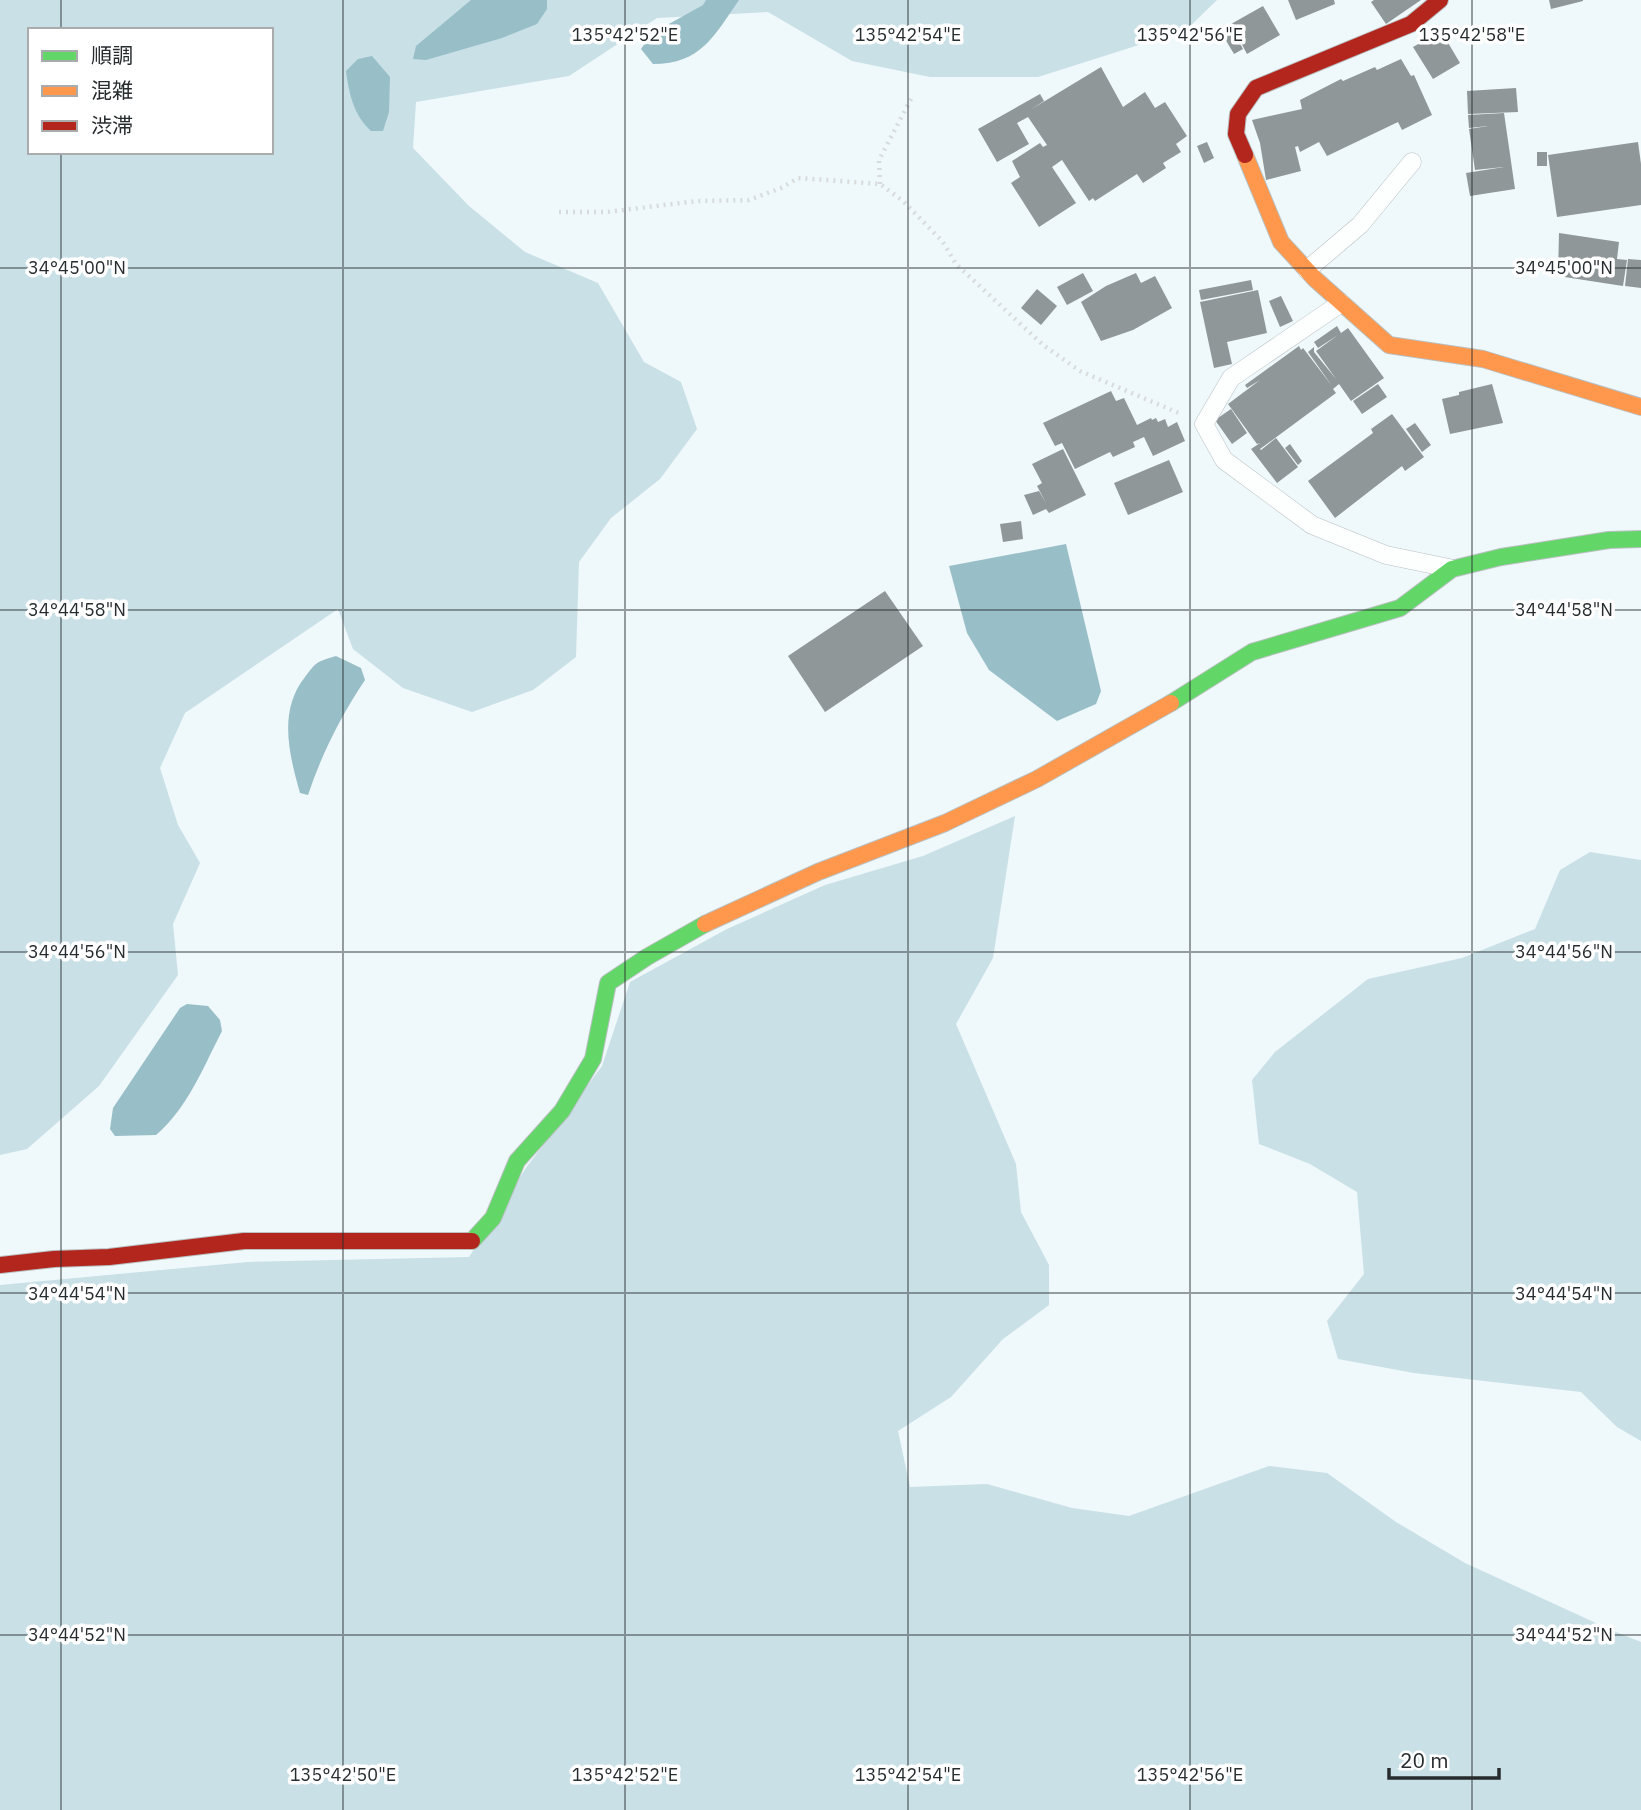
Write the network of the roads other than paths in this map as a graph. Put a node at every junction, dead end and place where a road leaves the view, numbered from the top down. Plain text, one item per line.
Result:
1 (1440, 0) edge
2 (1412, 162) dead end
3 (1307, 270) junction
4 (1341, 303) junction
5 (1641, 407) edge
6 (1641, 538) edge
7 (1452, 569) junction
8 (0, 1265) edge

1 - 3 street
2 - 3 lane
3 - 4 street
4 - 5 street
4 - 7 lane
6 - 7 street
7 - 8 street

